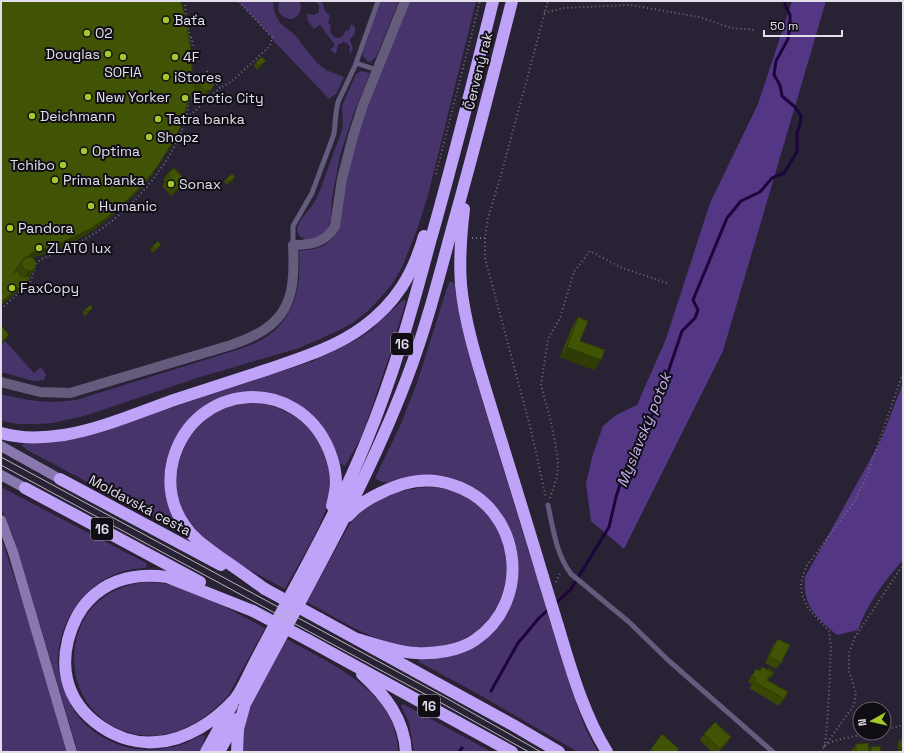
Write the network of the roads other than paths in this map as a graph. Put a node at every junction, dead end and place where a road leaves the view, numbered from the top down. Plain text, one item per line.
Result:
1 (378, 1) edge
2 (405, 1) edge
3 (493, 1) edge
4 (512, 1) edge
5 (356, 63) junction
6 (377, 70) junction
7 (457, 145) junction
8 (474, 148) junction
9 (293, 245) junction
10 (1, 382) edge
11 (1, 433) edge
12 (1, 446) edge
13 (1, 476) edge
14 (60, 479) joint
15 (25, 488) joint
16 (548, 505) road end
17 (1, 520) edge
18 (328, 536) junction
19 (265, 589) junction
20 (253, 611) junction
21 (357, 639) junction
22 (346, 660) junction
23 (240, 701) junction
24 (72, 752) edge
25 (206, 752) edge
26 (219, 752) edge
27 (237, 752) edge
28 (406, 752) edge
29 (512, 752) edge
30 (559, 752) edge
31 (607, 752) edge
32 (773, 752) edge

1 - 5 lane
2 - 6 street
3 - 7 highway, Červený rak / 16
4 - 8 highway, Červený rak / 16
5 - 6 lane
5 - 9 lane
6 - 9 street
7 - 11 highway
7 - 18 highway, 16
8 - 18 highway, 16
8 - 31 highway, bridge
9 - 10 street
12 - 14 street, Moldavská cesta
13 - 15 street
14 - 19 highway, Moldavská cesta / 16
15 - 20 highway, 16
16 - 32 lane
17 - 24 street
18 - 19 highway
18 - 21 highway
18 - 23 highway, 16
19 - 21 highway, 16, bridge
20 - 22 highway, 16, bridge
20 - 23 highway
21 - 30 highway, 16
22 - 28 highway
22 - 29 highway, 16
23 - 25 highway, 16
23 - 26 highway, 16
23 - 27 highway

